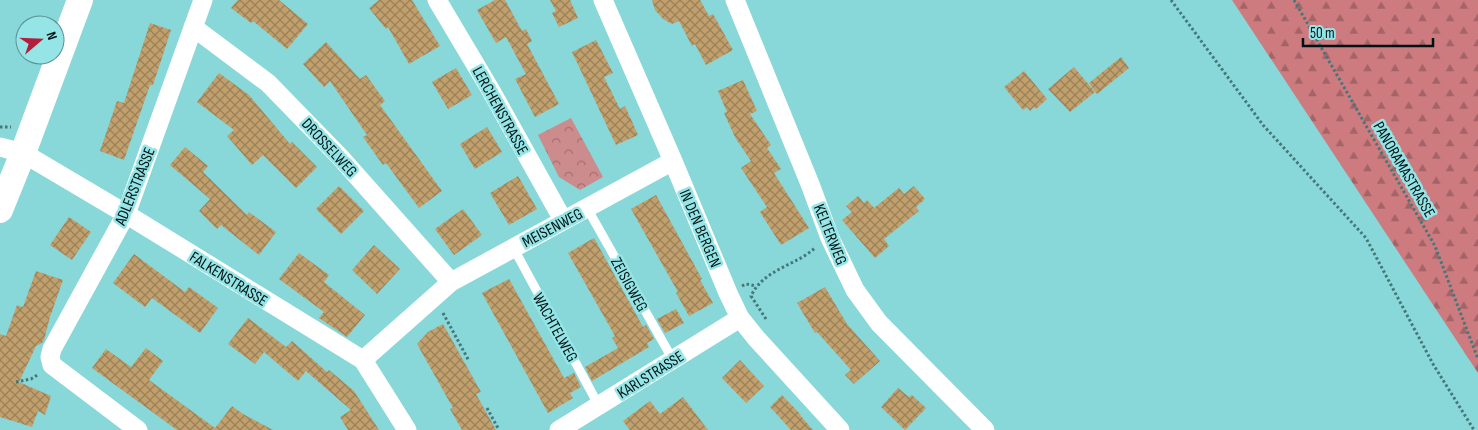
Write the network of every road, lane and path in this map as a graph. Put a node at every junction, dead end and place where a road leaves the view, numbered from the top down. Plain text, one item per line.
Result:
1 (80, 0) edge
2 (203, 0) edge
3 (437, 0) edge
4 (602, 0) edge
5 (735, 0) edge
6 (1171, 0) edge
7 (1294, 0) edge
8 (193, 27) junction
9 (12, 150) edge
10 (673, 161) junction
11 (587, 208) junction
12 (0, 210) edge
13 (126, 214) junction
14 (563, 220) junction
15 (830, 238) junction
16 (513, 247) junction
17 (451, 282) junction
18 (434, 297) junction
19 (740, 318) junction
20 (756, 338) junction
21 (1478, 359) edge
22 (363, 360) junction
23 (673, 360) junction
24 (470, 361) dead end
25 (52, 365) junction
26 (16, 382) dead end
27 (600, 406) junction
28 (487, 408) dead end
29 (584, 424) edge
30 (138, 430) edge
31 (407, 430) edge
32 (499, 430) edge
33 (560, 430) edge
34 (840, 430) edge
35 (985, 430) edge
36 (1474, 430) edge

1 - 9 main road
2 - 8 street, ADLERSTRASSE
3 - 14 street, LERCHENSTRASSE
4 - 10 street, IN DEN BERGEN
5 - 15 street, KELTERWEG
6 - 36 path
7 - 21 path, PANORAMASTRASSE
8 - 13 street, ADLERSTRASSE
8 - 17 street, DROSSELWEG
9 - 12 main road
9 - 13 street, FALKENSTRASSE
10 - 11 street, MEISENWEG
10 - 19 street, IN DEN BERGEN
11 - 14 street, MEISENWEG
11 - 23 lane, ZEISIGWEG
13 - 22 street, FALKENSTRASSE
13 - 25 street, ADLERSTRASSE
14 - 16 street, MEISENWEG
15 - 20 path
15 - 35 street, KELTERWEG
16 - 17 street, MEISENWEG
16 - 27 lane, WACHTELWEG
17 - 18 street, MEISENWEG
18 - 22 street, MEISENWEG
18 - 24 path
19 - 20 street, IN DEN BERGEN
19 - 23 street, KARLSTRASSE
20 - 34 street, IN DEN BERGEN
22 - 31 street, FALKENSTRASSE
23 - 27 street, KARLSTRASSE
25 - 26 path
25 - 30 street
27 - 29 street, KARLSTRASSE
28 - 32 path
29 - 33 street, KARLSTRASSE

